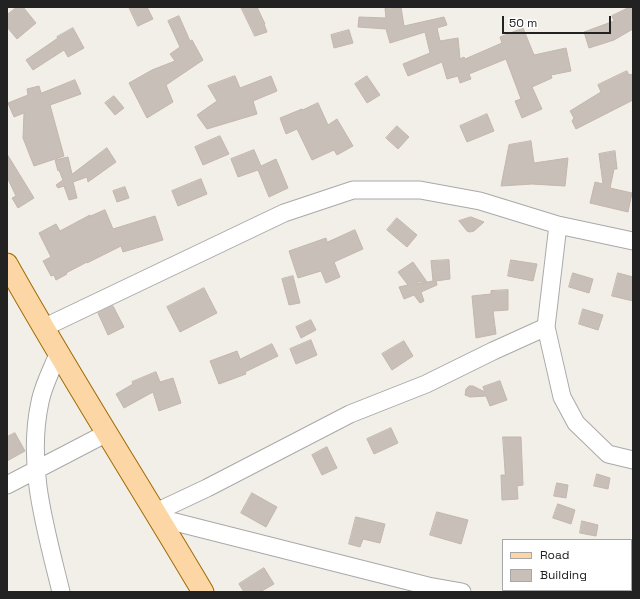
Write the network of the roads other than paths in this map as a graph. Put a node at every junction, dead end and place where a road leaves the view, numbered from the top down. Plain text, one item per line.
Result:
1 (558, 225) junction
2 (633, 241) edge
3 (7, 264) edge
4 (546, 327) junction
5 (43, 328) junction
6 (58, 354) junction
7 (107, 433) junction
8 (633, 460) edge
9 (35, 469) junction
10 (7, 484) edge
11 (158, 515) junction
12 (61, 592) edge
13 (203, 592) edge
14 (462, 592) edge

1 - 2 street
1 - 4 street
1 - 5 street
3 - 5 main road
4 - 8 street
4 - 11 street
5 - 6 main road
6 - 7 main road
6 - 9 street
7 - 9 street
7 - 11 main road
9 - 10 street
9 - 12 street
11 - 13 main road
11 - 14 street

